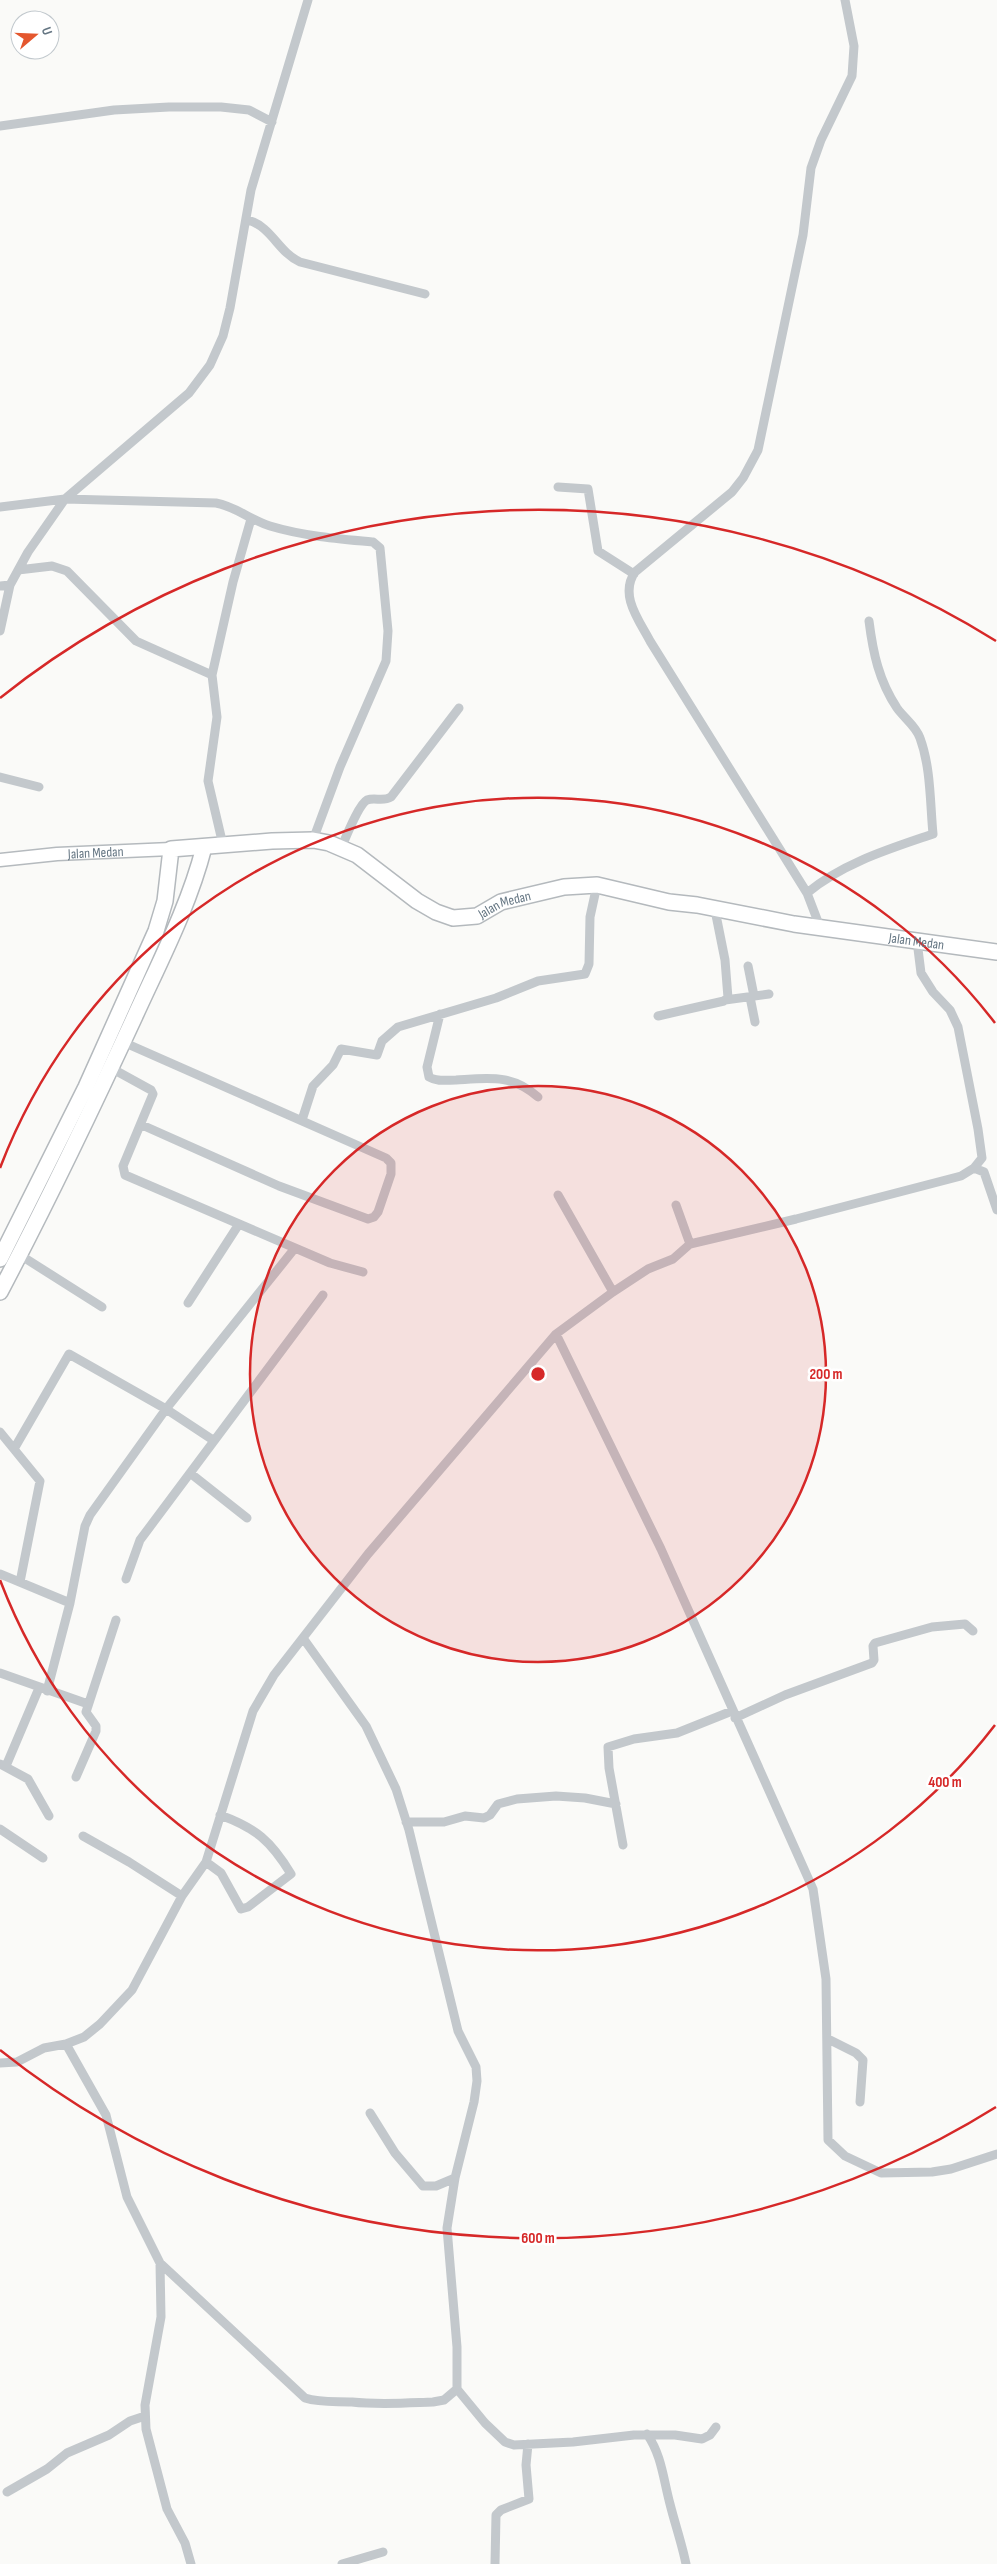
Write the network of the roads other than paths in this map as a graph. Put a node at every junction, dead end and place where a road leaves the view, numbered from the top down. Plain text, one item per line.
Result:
1 (308, 0) edge
2 (845, 0) edge
3 (272, 122) junction
4 (0, 126) edge
5 (248, 220) junction
6 (425, 294) dead end
7 (558, 487) dead end
8 (66, 500) junction
9 (0, 507) edge
10 (251, 519) junction
11 (18, 570) junction
12 (634, 574) junction
13 (10, 585) junction
14 (0, 586) edge
15 (868, 621) dead end
16 (0, 631) edge
17 (212, 675) junction
18 (459, 708) dead end
19 (0, 777) edge
20 (39, 787) dead end
21 (313, 840) junction
22 (224, 845) junction
23 (342, 846) junction
24 (204, 847) junction
25 (171, 849) junction
26 (0, 860) edge
27 (597, 885) junction
28 (807, 894) junction
29 (715, 910) junction
30 (820, 927) junction
31 (917, 940) junction
32 (997, 952) edge
33 (748, 966) dead end
34 (769, 994) dead end
35 (752, 997) junction
36 (726, 1000) junction
37 (440, 1014) junction
38 (658, 1016) dead end
39 (755, 1022) dead end
40 (123, 1042) junction
41 (112, 1068) junction
42 (538, 1097) dead end
43 (302, 1120) junction
44 (142, 1125) junction
45 (974, 1168) junction
46 (558, 1195) dead end
47 (676, 1205) dead end
48 (997, 1210) edge
49 (239, 1224) junction
50 (690, 1244) junction
51 (295, 1248) junction
52 (20, 1255) junction
53 (0, 1259) edge
54 (363, 1272) dead end
55 (0, 1292) edge
56 (613, 1292) junction
57 (323, 1295) dead end
58 (188, 1303) dead end
59 (102, 1307) dead end
60 (556, 1334) junction
61 (166, 1409) junction
62 (0, 1432) edge
63 (214, 1440) junction
64 (14, 1449) junction
65 (190, 1473) junction
66 (246, 1518) dead end
67 (0, 1574) edge
68 (126, 1579) dead end
69 (20, 1582) junction
70 (70, 1603) junction
71 (116, 1620) dead end
72 (973, 1632) dead end
73 (303, 1638) junction
74 (0, 1673) edge
75 (43, 1690) junction
76 (88, 1704) junction
77 (733, 1714) junction
78 (3, 1765) edge
79 (76, 1777) dead end
80 (616, 1804) junction
81 (220, 1815) junction
82 (49, 1816) dead end
83 (406, 1822) junction
84 (0, 1829) edge
85 (83, 1836) dead end
86 (623, 1845) dead end
87 (43, 1858) dead end
88 (206, 1862) junction
89 (182, 1896) junction
90 (828, 2039) junction
91 (66, 2044) junction
92 (0, 2063) edge
93 (860, 2102) dead end
94 (370, 2113) dead end
95 (997, 2154) edge
96 (455, 2178) junction
97 (160, 2263) junction
98 (457, 2389) junction
99 (145, 2416) junction
100 (716, 2428) dead end
101 (647, 2434) junction
102 (528, 2444) junction
103 (7, 2492) dead end
104 (383, 2552) dead end
105 (191, 2564) edge
106 (342, 2564) edge
107 (495, 2564) edge
108 (686, 2564) edge

1 - 3 street
2 - 12 street
3 - 4 street
3 - 5 street
5 - 6 street
5 - 8 street
7 - 12 street
8 - 9 street
8 - 10 street
8 - 11 street
10 - 17 street
10 - 21 street
11 - 13 street
11 - 17 street
12 - 28 street
13 - 14 street
13 - 16 street
15 - 28 street
17 - 22 street
18 - 23 street
19 - 20 street
21 - 22 highway, Jalan Medan
21 - 23 highway, Jalan Medan
22 - 24 highway, Jalan Medan
23 - 27 highway, Jalan Medan
24 - 25 highway, Jalan Medan
24 - 40 highway
25 - 26 main road, Jalan Medan
25 - 53 highway
27 - 29 highway, Jalan Medan
27 - 37 street
28 - 30 street
29 - 30 highway, Jalan Medan
29 - 36 street
30 - 31 highway, Jalan Medan
31 - 32 highway, Jalan Medan
31 - 45 street
33 - 35 street
34 - 35 street
35 - 36 street
35 - 39 street
36 - 38 street
37 - 42 street
37 - 43 street
40 - 41 highway
40 - 43 street
41 - 44 street
41 - 52 highway
43 - 44 street
44 - 49 street
45 - 48 street
45 - 50 street
46 - 56 street
47 - 50 street
49 - 51 street
49 - 58 street
50 - 56 street
51 - 54 street
51 - 61 street
52 - 55 highway
52 - 59 street
56 - 60 street
57 - 63 street
60 - 73 street
60 - 77 street
61 - 63 street
61 - 64 street
61 - 70 street
62 - 64 street
63 - 65 street
64 - 69 street
65 - 66 street
65 - 68 street
67 - 69 street
69 - 70 street
70 - 75 street
71 - 76 street
72 - 77 street
73 - 81 street
73 - 83 street
74 - 75 street
75 - 76 street
75 - 78 street
76 - 79 street
77 - 80 street
77 - 90 street
78 - 82 street
80 - 83 street
80 - 86 street
81 - 88 street
81 - 88 street
83 - 96 street
84 - 87 street
85 - 89 street
88 - 89 street
89 - 91 street
90 - 93 street
90 - 95 street
91 - 92 street
91 - 97 street
94 - 96 street
96 - 98 street
97 - 98 street
97 - 99 street
98 - 102 street
99 - 103 street
99 - 105 street
100 - 101 street
101 - 102 street
101 - 108 street
102 - 107 street
104 - 106 street

